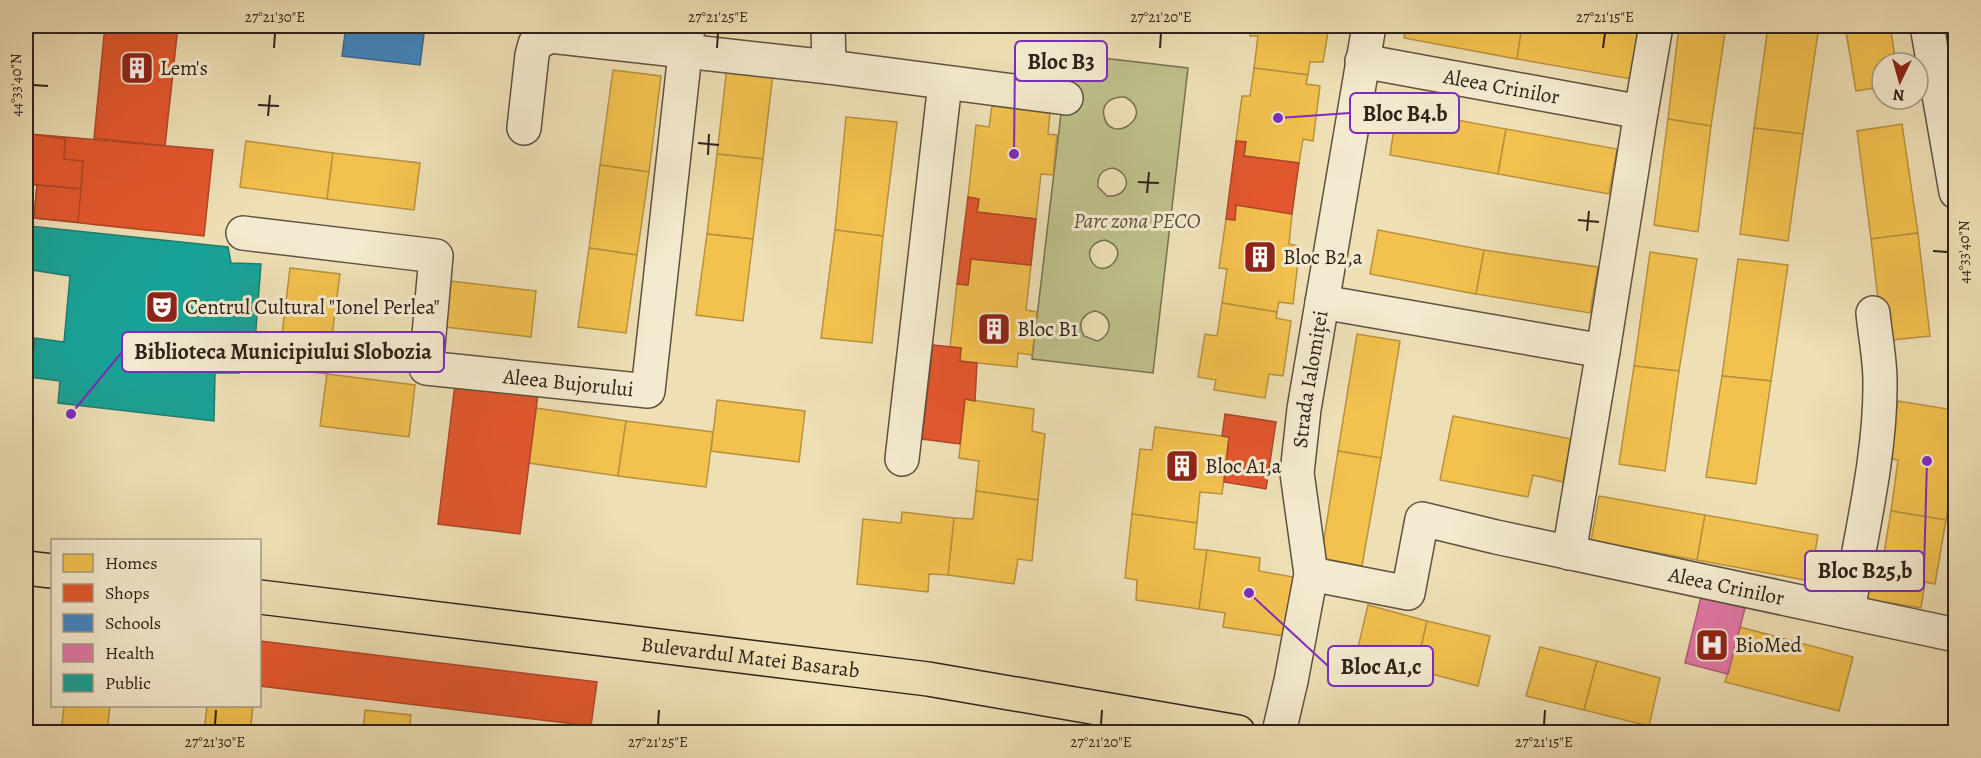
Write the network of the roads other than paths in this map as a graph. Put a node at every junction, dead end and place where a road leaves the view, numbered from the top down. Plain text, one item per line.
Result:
1 (828, 26) edge
2 (1369, 26) edge
3 (1656, 26) edge
4 (1928, 26) edge
5 (687, 38) edge
6 (1362, 62) junction
7 (829, 68) junction
8 (945, 82) junction
9 (1066, 99) dead end
10 (1641, 112) junction
11 (524, 128) dead end
12 (1956, 192) edge
13 (243, 233) dead end
14 (1322, 302) junction
15 (1873, 313) dead end
16 (1603, 351) junction
17 (902, 459) dead end
18 (1569, 553) junction
19 (26, 568) edge
20 (51, 571) edge
21 (1311, 574) junction
22 (261, 597) edge
23 (1848, 612) junction
24 (1956, 635) edge
25 (1238, 732) edge
26 (1279, 732) edge

1 - 7 street
2 - 6 street, Strada Ialomiței
3 - 10 street
4 - 12 street
5 - 7 street
5 - 11 street
5 - 13 street, Aleea Bujorului
6 - 10 street, Aleea Crinilor
6 - 14 street, Strada Ialomiței
7 - 8 street
8 - 9 street
8 - 17 street
10 - 16 street
14 - 16 street
14 - 21 street, Strada Ialomiței
15 - 23 street
16 - 18 street
18 - 21 street, Aleea Crinilor
18 - 23 street, Aleea Crinilor
19 - 20 main road
21 - 26 street, Strada Ialomiței
22 - 25 main road, Bulevardul Matei Basarab
23 - 24 street, Aleea Crinilor

